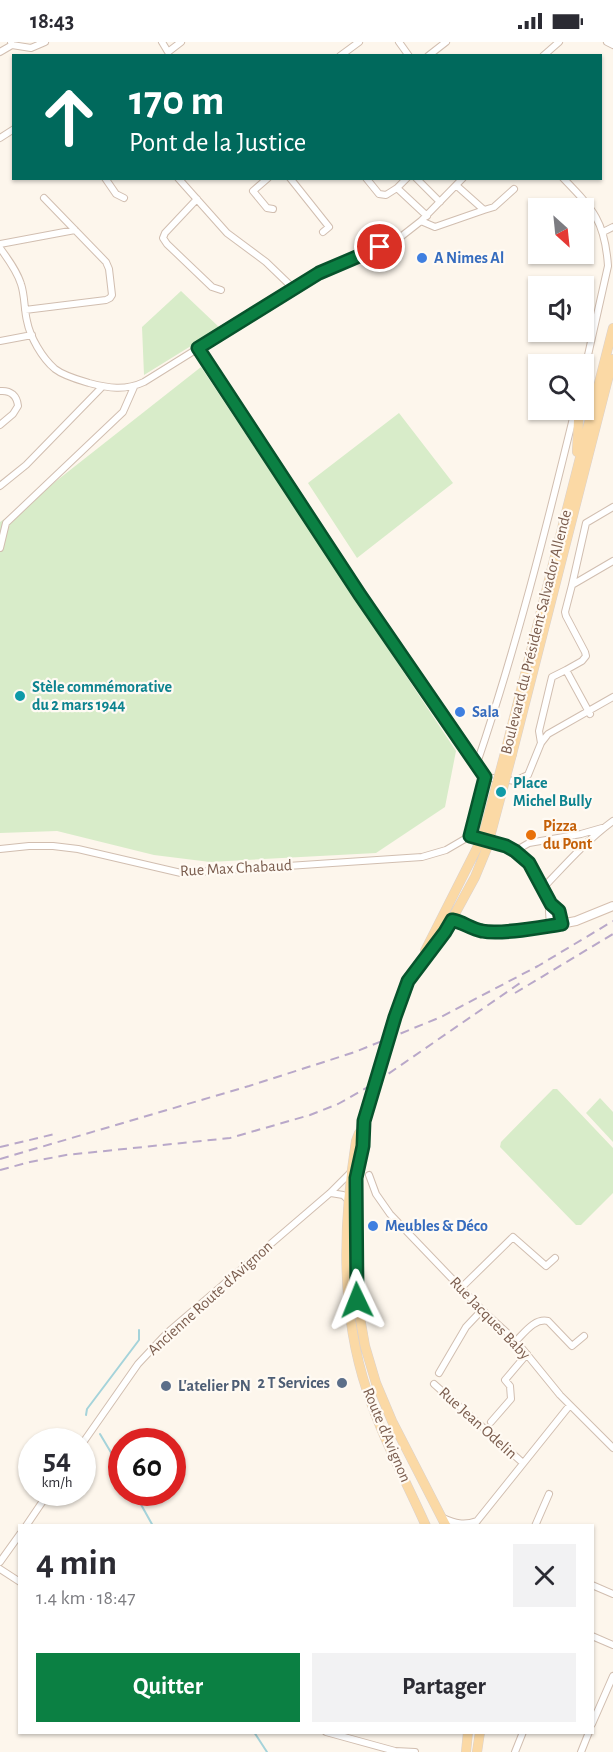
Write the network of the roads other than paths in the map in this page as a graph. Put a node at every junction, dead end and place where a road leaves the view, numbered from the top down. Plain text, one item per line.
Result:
1 (45, 42) edge
2 (162, 42) edge
3 (180, 42) edge
4 (359, 42) edge
5 (446, 42) edge
6 (559, 42) edge
7 (607, 42) edge
8 (12, 43) edge
9 (613, 45) edge
10 (0, 51) edge
11 (343, 54) edge
12 (431, 54) edge
13 (545, 54) edge
14 (106, 180) edge
15 (180, 180) edge
16 (265, 180) edge
17 (292, 180) edge
18 (368, 180) edge
19 (405, 180) edge
20 (418, 180) edge
21 (462, 180) edge
22 (565, 180) edge
23 (457, 186) junction
24 (397, 188) junction
25 (514, 189) dead end
26 (45, 198) dead end
27 (124, 198) dead end
28 (197, 199) junction
29 (440, 202) junction
30 (273, 209) dead end
31 (484, 210) junction
32 (427, 216) junction
33 (421, 221) junction
34 (613, 227) edge
35 (75, 230) junction
36 (323, 232) dead end
37 (603, 232) junction
38 (0, 246) edge
39 (293, 288) junction
40 (221, 290) dead end
41 (25, 310) junction
42 (613, 328) edge
43 (32, 335) junction
44 (0, 341) edge
45 (198, 348) junction
46 (588, 354) edge
47 (613, 359) edge
48 (102, 387) junction
49 (134, 387) junction
50 (0, 391) edge
51 (574, 420) edge
52 (577, 420) edge
53 (0, 425) edge
54 (576, 473) junction
55 (0, 486) edge
56 (613, 507) edge
57 (0, 548) edge
58 (613, 561) edge
59 (572, 585) junction
60 (566, 670) junction
61 (613, 697) edge
62 (590, 712) junction
63 (541, 743) junction
64 (509, 753) junction
65 (476, 765) junction
66 (485, 777) junction
67 (613, 821) edge
68 (602, 828) junction
69 (581, 834) junction
70 (470, 836) junction
71 (587, 843) junction
72 (482, 847) junction
73 (0, 849) edge
74 (515, 851) junction
75 (543, 888) junction
76 (551, 904) junction
77 (613, 906) edge
78 (452, 920) junction
79 (440, 922) junction
80 (562, 924) junction
81 (550, 926) junction
82 (408, 981) junction
83 (364, 1121) junction
84 (352, 1171) junction
85 (369, 1175) dead end
86 (330, 1194) junction
87 (348, 1200) junction
88 (555, 1258) dead end
89 (461, 1288) junction
90 (482, 1310) junction
91 (584, 1336) dead end
92 (516, 1341) junction
93 (527, 1354) junction
94 (439, 1373) dead end
95 (434, 1384) dead end
96 (570, 1405) junction
97 (491, 1422) dead end
98 (93, 1428) edge
99 (613, 1448) edge
100 (523, 1463) junction
101 (549, 1494) dead end
102 (40, 1506) edge
103 (418, 1508) junction
104 (444, 1522) edge
105 (475, 1523) edge
106 (27, 1524) edge
107 (418, 1524) edge
108 (425, 1524) edge
109 (536, 1524) edge
110 (18, 1537) edge
111 (0, 1562) edge
112 (0, 1569) edge
113 (18, 1581) edge
114 (594, 1586) edge
115 (613, 1593) edge
116 (594, 1637) edge
117 (613, 1645) edge
118 (613, 1676) edge
119 (594, 1719) edge
120 (338, 1734) edge
121 (468, 1734) edge
122 (480, 1734) edge
123 (522, 1734) edge
124 (588, 1734) edge
125 (480, 1750) edge
126 (415, 1752) edge
127 (466, 1752) edge
128 (515, 1752) edge
129 (580, 1752) edge

1 - 8 street
2 - 3 street
4 - 11 street
5 - 12 street
6 - 13 street
7 - 9 street
8 - 10 street
14 - 27 street
15 - 28 street
16 - 30 street
17 - 36 street
18 - 24 street
19 - 24 street
20 - 29 street
21 - 23 street
22 - 37 street
23 - 29 street
23 - 31 street
24 - 32 street
25 - 31 street
26 - 35 street
28 - 39 street
28 - 40 street
29 - 32 street
31 - 33 street
32 - 33 street
33 - 39 street
34 - 37 street
35 - 38 street
35 - 41 street
37 - 46 street
38 - 41 street
39 - 45 street
41 - 43 street
42 - 54 main road, Boulevard du Président Salvador Allende
43 - 44 street
43 - 48 street
45 - 49 street
45 - 65 street
47 - 64 main road, Boulevard du Président Salvador Allende
48 - 49 street
48 - 55 street
49 - 57 street
50 - 53 street
51 - 65 street
52 - 54 main road
54 - 64 main road, Boulevard du Président Salvador Allende
56 - 59 street
58 - 59 street
59 - 60 street
60 - 62 street
60 - 63 street
61 - 62 street
62 - 63 street
63 - 66 street
64 - 72 main road, Boulevard du Président Salvador Allende, bridge
65 - 66 street
66 - 70 street
67 - 68 street
68 - 69 street
68 - 71 street
69 - 71 street
69 - 74 street
70 - 73 street, Rue Max Chabaud
70 - 74 street
71 - 75 street
72 - 78 main road, Boulevard du Président Salvador Allende
72 - 79 main road, Boulevard du Président Salvador Allende
74 - 75 street
75 - 76 street
76 - 80 street
76 - 81 street
77 - 80 main road
78 - 79 main road
78 - 81 main road
78 - 82 main road, Boulevard du Président Salvador Allende
79 - 82 main road, Boulevard du Président Salvador Allende
80 - 81 main road
82 - 83 main road, bridge
83 - 84 main road, Route d'Avignon
83 - 104 main road, Route d'Avignon
84 - 86 street, Ancienne Route d'Avignon
84 - 87 main road, Route d'Avignon
85 - 89 street, Rue Jacques Baby
86 - 87 street
86 - 98 street, Ancienne Route d'Avignon
87 - 103 main road, Route d'Avignon
88 - 89 street
89 - 90 street, Rue Jacques Baby
90 - 92 street, Rue Jacques Baby
90 - 94 street
91 - 92 street
92 - 93 street, Rue Jacques Baby
93 - 96 street, Rue Jacques Baby
93 - 97 street
95 - 100 street, Rue Jean Odelin
96 - 99 street, Rue Jacques Baby
96 - 100 street, Rue Jean Odelin
100 - 105 street, Rue Jean Odelin
101 - 109 street
102 - 106 street
103 - 107 street
103 - 108 main road, Route d'Avignon
104 - 105 street
110 - 111 street
112 - 113 street
114 - 115 street
116 - 117 street
118 - 119 street
120 - 126 street
121 - 127 main road
122 - 125 main road
123 - 128 street
124 - 129 street

